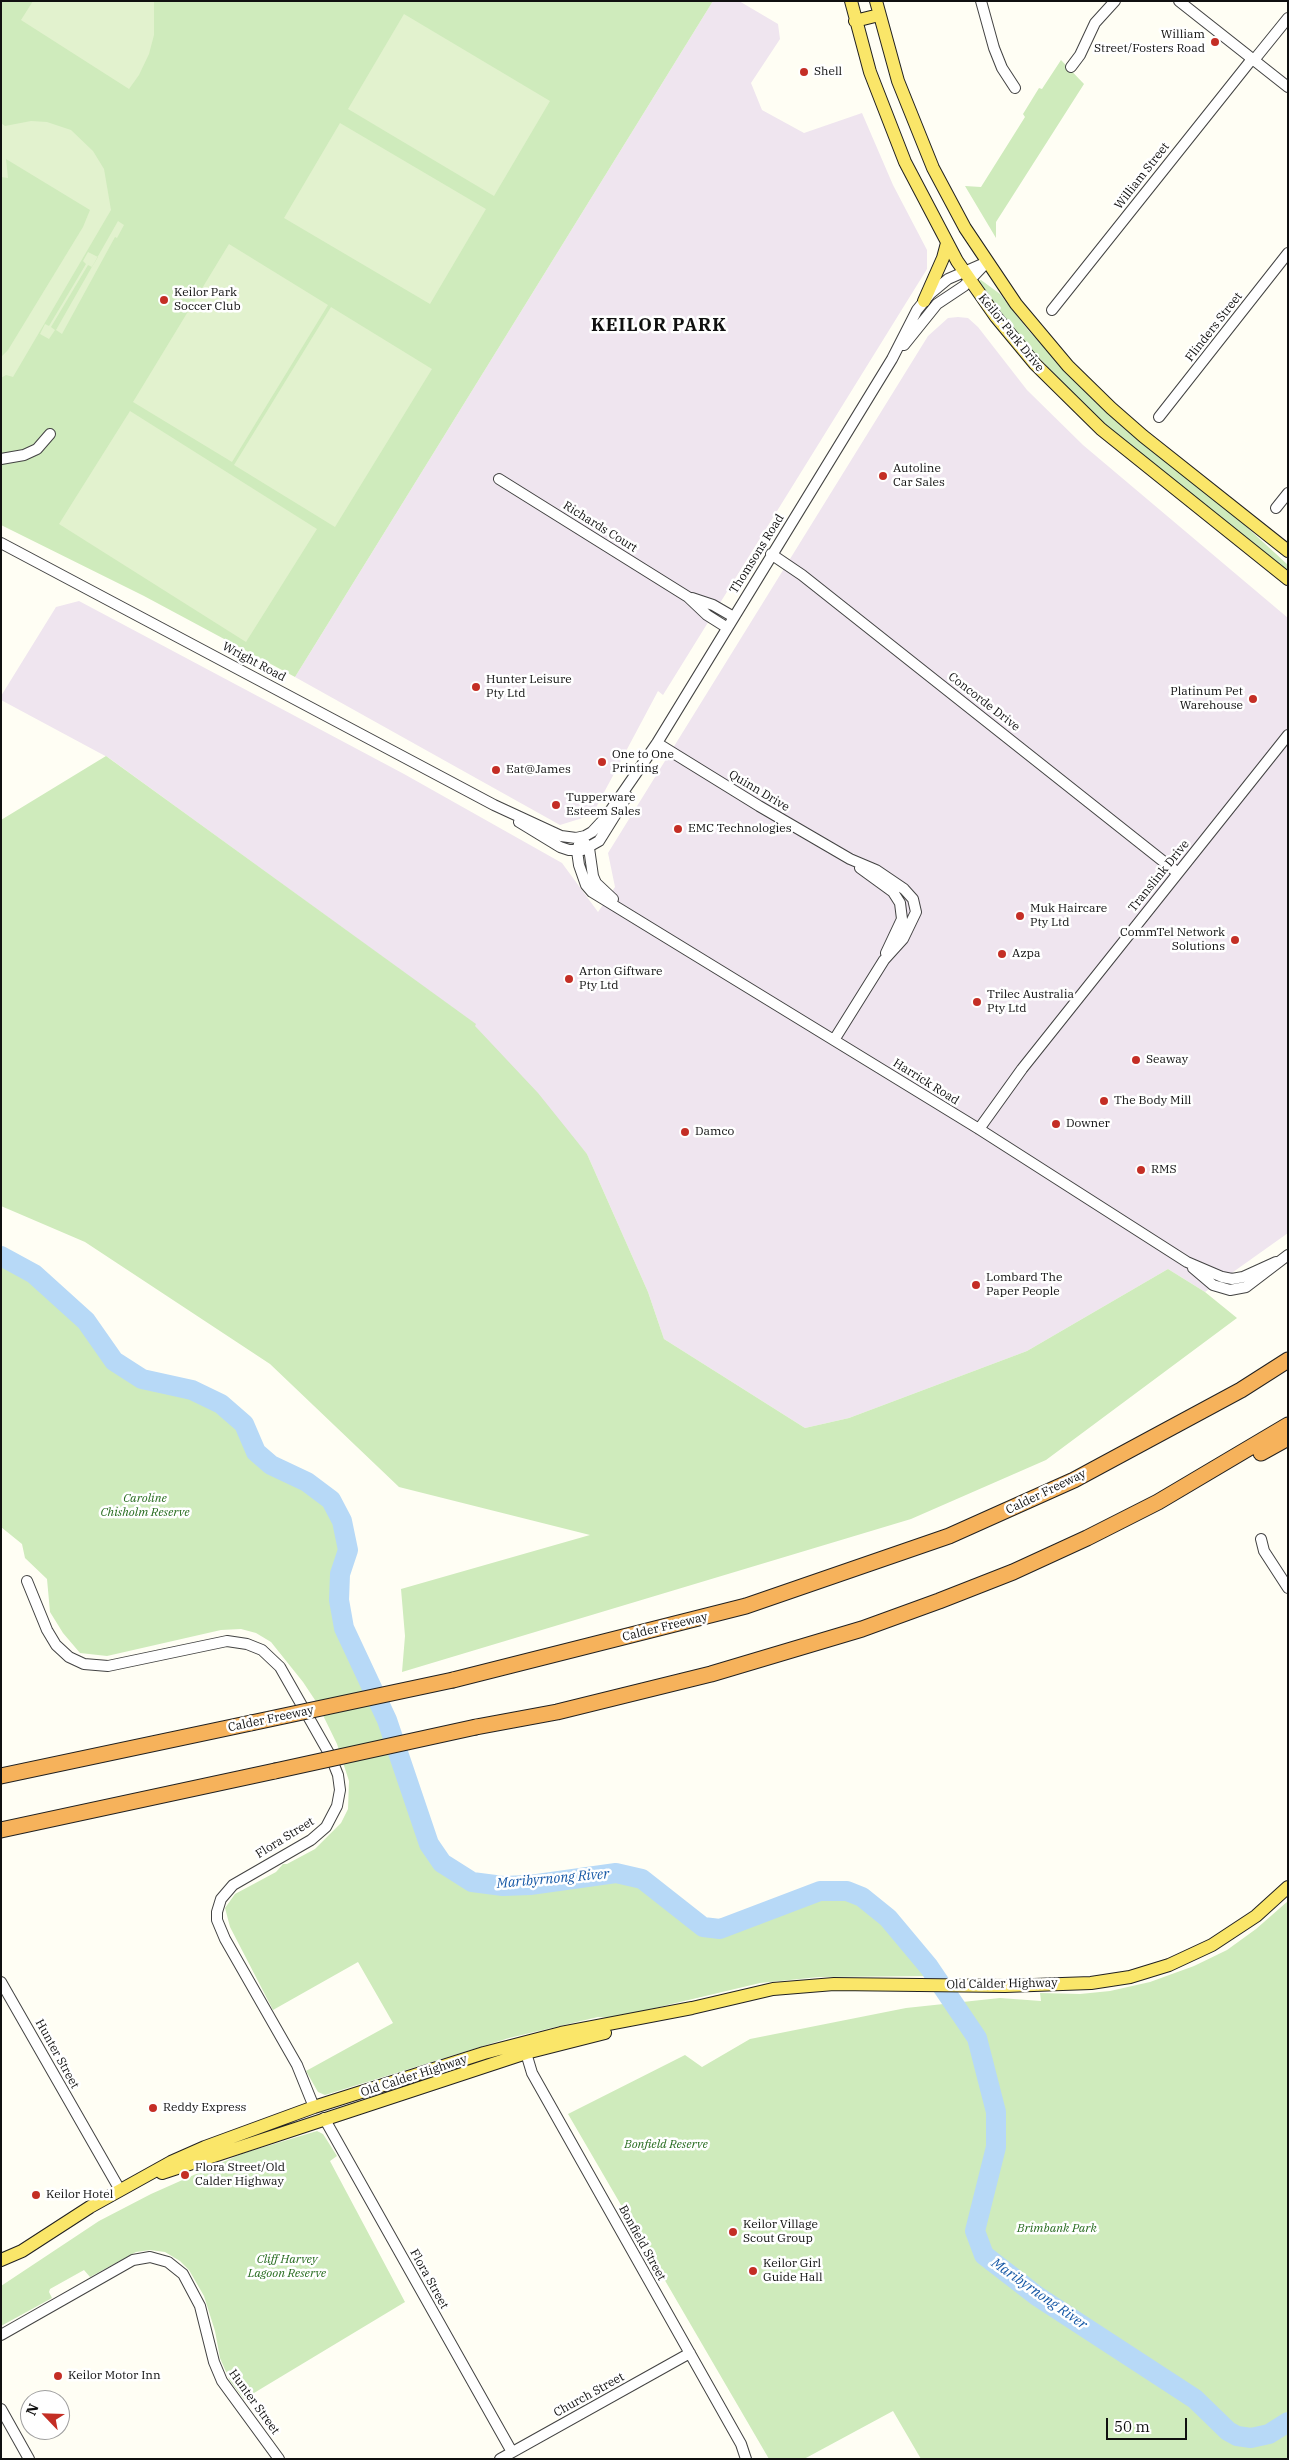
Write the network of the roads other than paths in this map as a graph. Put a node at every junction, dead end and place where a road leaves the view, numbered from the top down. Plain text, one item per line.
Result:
1 (852, 1) edge
2 (876, 1) edge
3 (981, 1) edge
4 (1115, 1) edge
5 (1179, 1) edge
6 (879, 15) junction
7 (1288, 18) edge
8 (855, 21) junction
9 (1253, 59) junction
10 (1070, 67) dead end
11 (1288, 87) edge
12 (1015, 88) dead end
13 (947, 244) junction
14 (1288, 253) edge
15 (987, 262) junction
16 (967, 276) junction
17 (924, 301) junction
18 (1052, 310) dead end
19 (892, 359) junction
20 (1159, 417) dead end
21 (50, 434) dead end
22 (1, 459) edge
23 (499, 479) dead end
24 (1288, 493) edge
25 (1276, 508) dead end
26 (1, 543) edge
27 (1288, 551) edge
28 (771, 554) junction
29 (1288, 579) edge
30 (688, 597) junction
31 (732, 616) junction
32 (726, 627) junction
33 (1288, 735) edge
34 (656, 743) junction
35 (644, 762) junction
36 (494, 805) junction
37 (581, 837) junction
38 (583, 850) junction
39 (1178, 873) junction
40 (834, 1040) junction
41 (979, 1130) junction
42 (1288, 1255) edge
43 (1288, 1353) edge
44 (1288, 1360) edge
45 (1241, 1390) junction
46 (1288, 1425) edge
47 (1288, 1438) edge
48 (1261, 1539) dead end
49 (1013, 1572) junction
50 (27, 1581) dead end
51 (1288, 1588) edge
52 (1, 1776) edge
53 (1, 1830) edge
54 (1288, 1887) edge
55 (1, 1982) edge
56 (524, 2048) junction
57 (314, 2106) junction
58 (324, 2118) junction
59 (146, 2177) junction
60 (120, 2190) junction
61 (22, 2251) junction
62 (1, 2260) edge
63 (1, 2271) edge
64 (1, 2335) edge
65 (690, 2353) junction
66 (1, 2410) edge
67 (741, 2444) junction
68 (512, 2452) junction
69 (29, 2459) edge
70 (279, 2459) edge
71 (500, 2459) edge
72 (746, 2459) edge
73 (753, 2459) edge

1 - 8 main road, Keilor Park Drive
2 - 6 main road, Keilor Park Drive
3 - 12 street
4 - 10 street
5 - 9 street
6 - 8 main road
6 - 15 main road, Keilor Park Drive
7 - 9 street, William Street
8 - 13 main road, Keilor Park Drive
9 - 11 street
9 - 18 street, William Street
13 - 16 main road, Keilor Park Drive
13 - 17 main road
14 - 20 street, Flinders Street
15 - 16 street, Thomsons Road
15 - 27 main road, Keilor Park Drive
16 - 17 street, Thomsons Road
16 - 19 street, Thomsons Road
16 - 29 main road, Keilor Park Drive
17 - 19 street, Thomsons Road
19 - 28 street, Thomsons Road
21 - 22 street
23 - 30 street, Richards Court
24 - 25 street
26 - 36 street, Wright Road
28 - 31 street, Thomsons Road
28 - 39 street, Concorde Drive
30 - 31 street, Richards Court
30 - 32 street, Richards Court
31 - 32 street, Thomsons Road
32 - 34 street, Thomsons Road
33 - 39 street, Translink Drive
34 - 35 street, Thomsons Road
34 - 40 street, Quinn Drive
35 - 37 street, Thomsons Road
35 - 38 street, Thomsons Road
36 - 37 street, Wright Road
36 - 38 street, Wright Road
37 - 38 street, Harrick Road
38 - 40 street, Harrick Road
39 - 41 street, Translink Drive
40 - 41 street, Harrick Road
41 - 42 street, Harrick Road
43 - 45 highway
44 - 45 highway, Calder Freeway
45 - 52 highway, Calder Freeway, bridge
46 - 49 highway
47 - 49 highway
48 - 51 street
49 - 53 highway, bridge
50 - 57 street, Flora Street
54 - 56 main road, Old Calder Highway
55 - 60 street, Hunter Street
56 - 57 main road, Old Calder Highway
56 - 58 main road, Old Calder Highway
56 - 65 street, Bonfield Street
57 - 58 main road
57 - 59 main road, Old Calder Highway
58 - 59 main road, Old Calder Highway
58 - 68 street, Flora Street
59 - 60 main road, Old Calder Highway
60 - 61 main road, Old Calder Highway
61 - 62 main road, Old Calder Highway
61 - 63 main road, Old Calder Highway
64 - 70 street, Hunter Street
65 - 67 street, Bonfield Street
65 - 68 street, Church Street
66 - 69 street
67 - 72 street, Bonfield Street
67 - 73 street, Bonfield Street
68 - 71 street, Church Street

